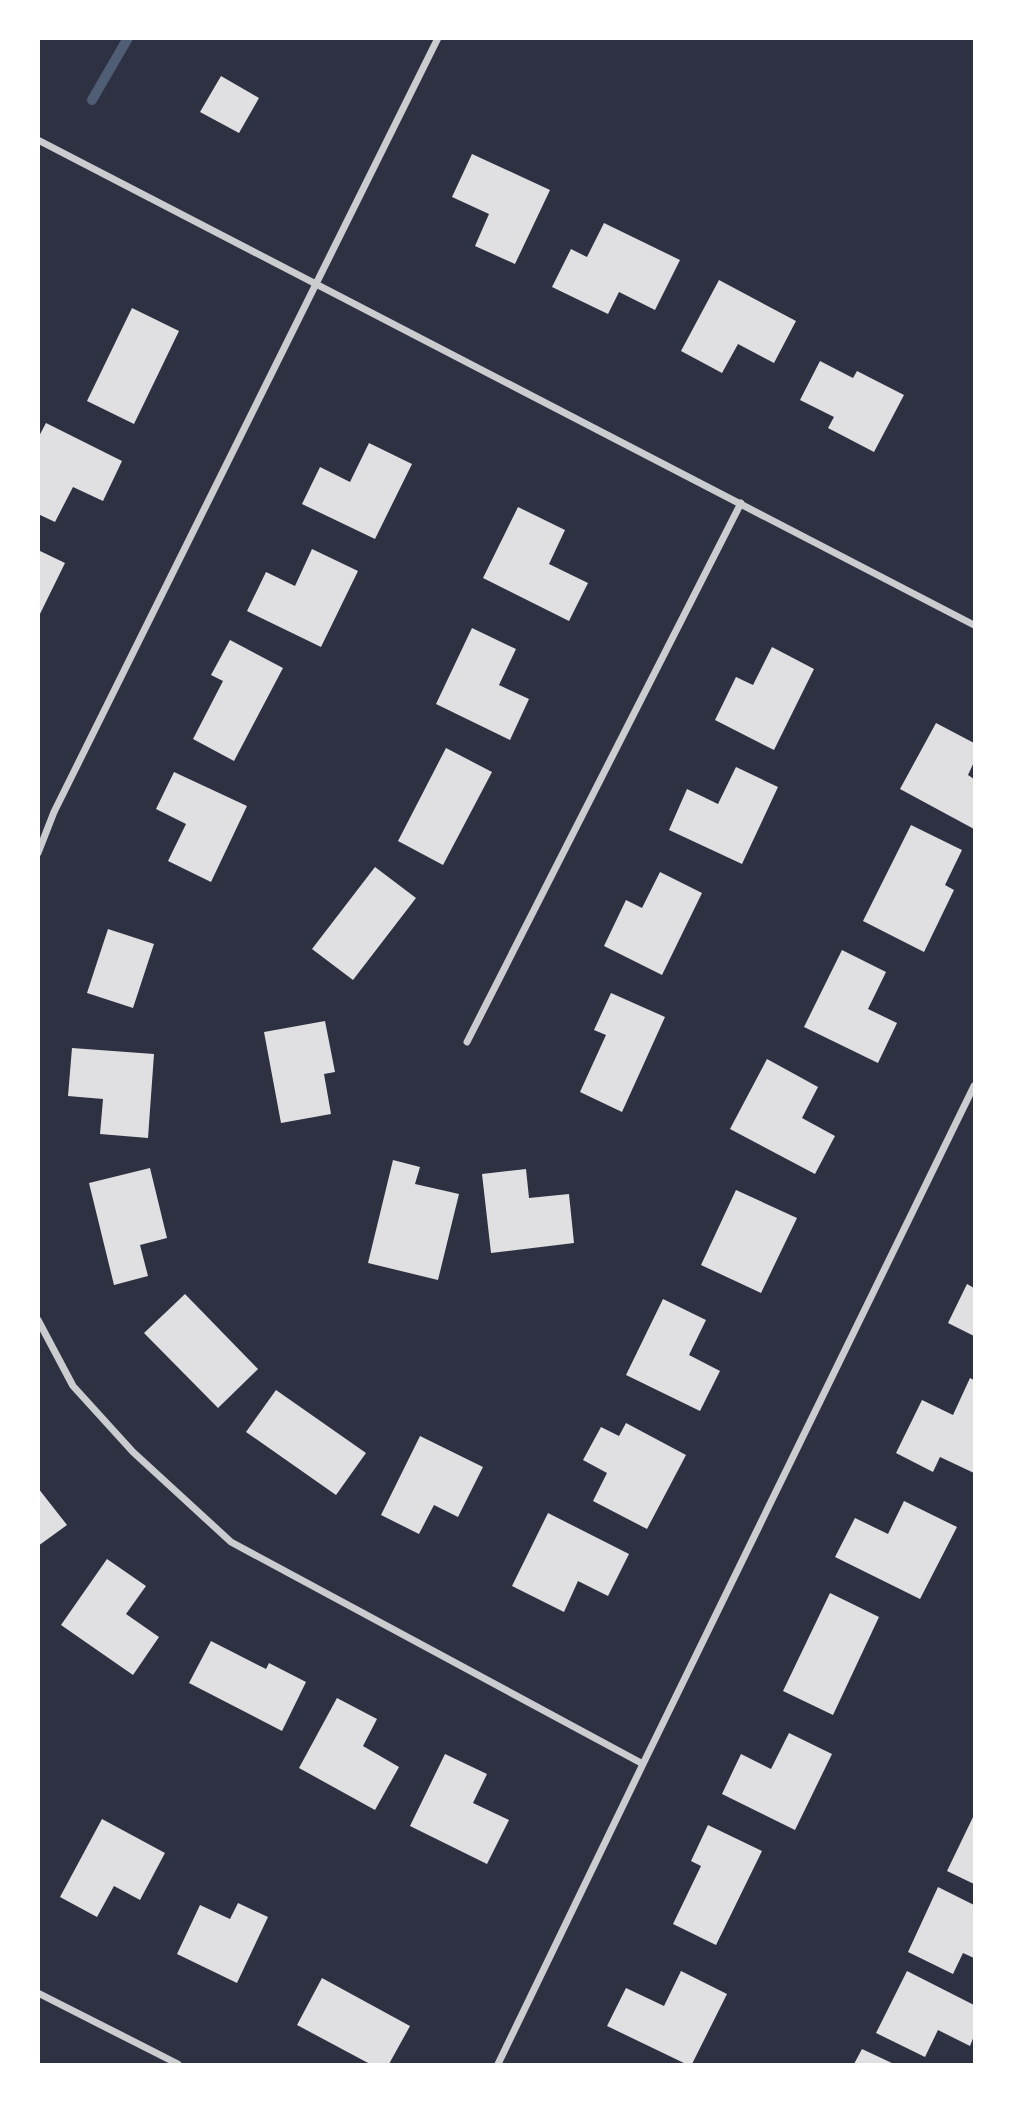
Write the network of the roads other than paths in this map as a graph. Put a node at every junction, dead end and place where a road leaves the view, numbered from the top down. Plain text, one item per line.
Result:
1 (438, 38) edge
2 (38, 141) edge
3 (317, 284) junction
4 (741, 503) junction
5 (975, 625) edge
6 (38, 853) edge
7 (467, 1042) dead end
8 (975, 1086) edge
9 (38, 1320) edge
10 (643, 1763) junction
11 (38, 1993) edge
12 (178, 2064) edge
13 (498, 2064) edge

1 - 3 street
2 - 3 street
3 - 4 street
3 - 6 street
4 - 5 street
4 - 7 street
8 - 10 street
9 - 10 street
10 - 13 street
11 - 12 street

